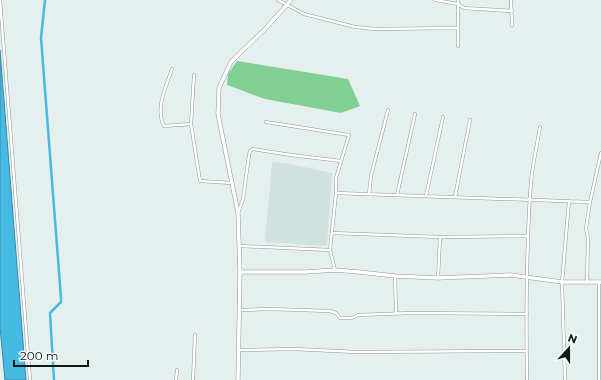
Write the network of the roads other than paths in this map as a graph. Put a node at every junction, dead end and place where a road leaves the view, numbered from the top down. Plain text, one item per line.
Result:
1 (0, 0) edge
2 (278, 0) edge
3 (291, 0) edge
4 (435, 0) edge
5 (458, 0) edge
6 (511, 0) edge
7 (458, 4) junction
8 (287, 5) junction
9 (512, 11) junction
10 (512, 25) dead end
11 (458, 28) junction
12 (458, 46) dead end
13 (172, 70) dead end
14 (194, 75) dead end
15 (388, 110) dead end
16 (415, 114) dead end
17 (443, 117) dead end
18 (470, 120) dead end
19 (266, 122) dead end
20 (191, 124) junction
21 (540, 127) dead end
22 (601, 153) edge
23 (341, 161) junction
24 (232, 183) junction
25 (336, 193) junction
26 (369, 194) junction
27 (397, 195) junction
28 (426, 196) junction
29 (455, 197) junction
30 (530, 199) junction
31 (569, 201) junction
32 (590, 202) junction
33 (238, 213) junction
34 (332, 233) junction
35 (528, 236) junction
36 (440, 237) junction
37 (240, 246) junction
38 (330, 250) junction
39 (335, 270) junction
40 (240, 272) junction
41 (395, 276) junction
42 (438, 278) junction
43 (527, 278) junction
44 (562, 282) junction
45 (587, 282) junction
46 (600, 282) edge
47 (239, 310) junction
48 (396, 314) junction
49 (526, 314) junction
50 (195, 335) dead end
51 (239, 350) junction
52 (527, 351) junction
53 (176, 370) dead end
54 (30, 380) edge
55 (176, 380) edge
56 (193, 380) edge
57 (238, 380) edge
58 (527, 380) edge
59 (565, 380) edge
60 (599, 380) edge

1 - 54 street
2 - 8 street
3 - 8 street
4 - 7 street
5 - 7 street
6 - 9 street
7 - 9 street
7 - 11 street
8 - 11 street
8 - 24 street
9 - 10 street
11 - 12 street
13 - 20 street
14 - 20 street
15 - 26 street
16 - 27 street
17 - 28 street
18 - 29 street
19 - 23 street
20 - 24 street
21 - 30 street
22 - 32 street
23 - 25 street
23 - 33 street
24 - 33 street
25 - 26 street
25 - 34 street
26 - 27 street
27 - 28 street
28 - 29 street
29 - 30 street
30 - 31 street
30 - 35 street
31 - 32 street
31 - 44 street
32 - 45 street
33 - 37 street
34 - 36 street
34 - 38 street
35 - 36 street
35 - 43 street
36 - 42 street
37 - 38 street
37 - 40 street
38 - 39 street
39 - 40 street
39 - 41 street
40 - 47 street
41 - 42 street
41 - 48 street
42 - 43 street
43 - 44 street
43 - 49 street
44 - 45 street
44 - 59 street
45 - 46 street
46 - 60 street
47 - 48 street
47 - 51 street
48 - 49 street
49 - 52 street
50 - 56 street
51 - 52 street
51 - 57 street
52 - 58 street
53 - 55 street

